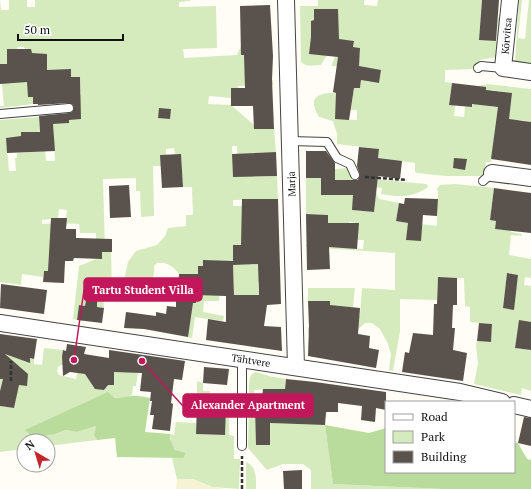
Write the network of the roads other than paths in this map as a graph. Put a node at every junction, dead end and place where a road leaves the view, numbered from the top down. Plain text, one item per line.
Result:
1 (286, 0) edge
2 (510, 0) edge
3 (478, 68) dead end
4 (503, 68) junction
5 (531, 72) edge
6 (69, 108) dead end
7 (0, 114) edge
8 (290, 140) junction
9 (355, 175) dead end
10 (488, 177) dead end
11 (531, 178) edge
12 (0, 323) edge
13 (242, 359) junction
14 (296, 367) junction
15 (498, 401) edge
16 (515, 405) edge
17 (531, 409) edge
18 (242, 446) dead end

1 - 8 street, Marja
2 - 4 street, Kõrvitsa
3 - 4 lane
4 - 5 street, Kõrvitsa
6 - 7 lane
8 - 9 lane
8 - 14 street, Marja
10 - 11 street
12 - 13 street, Tähtvere
13 - 14 street, Tähtvere
13 - 18 lane
14 - 15 street, Tähtvere
16 - 17 street

